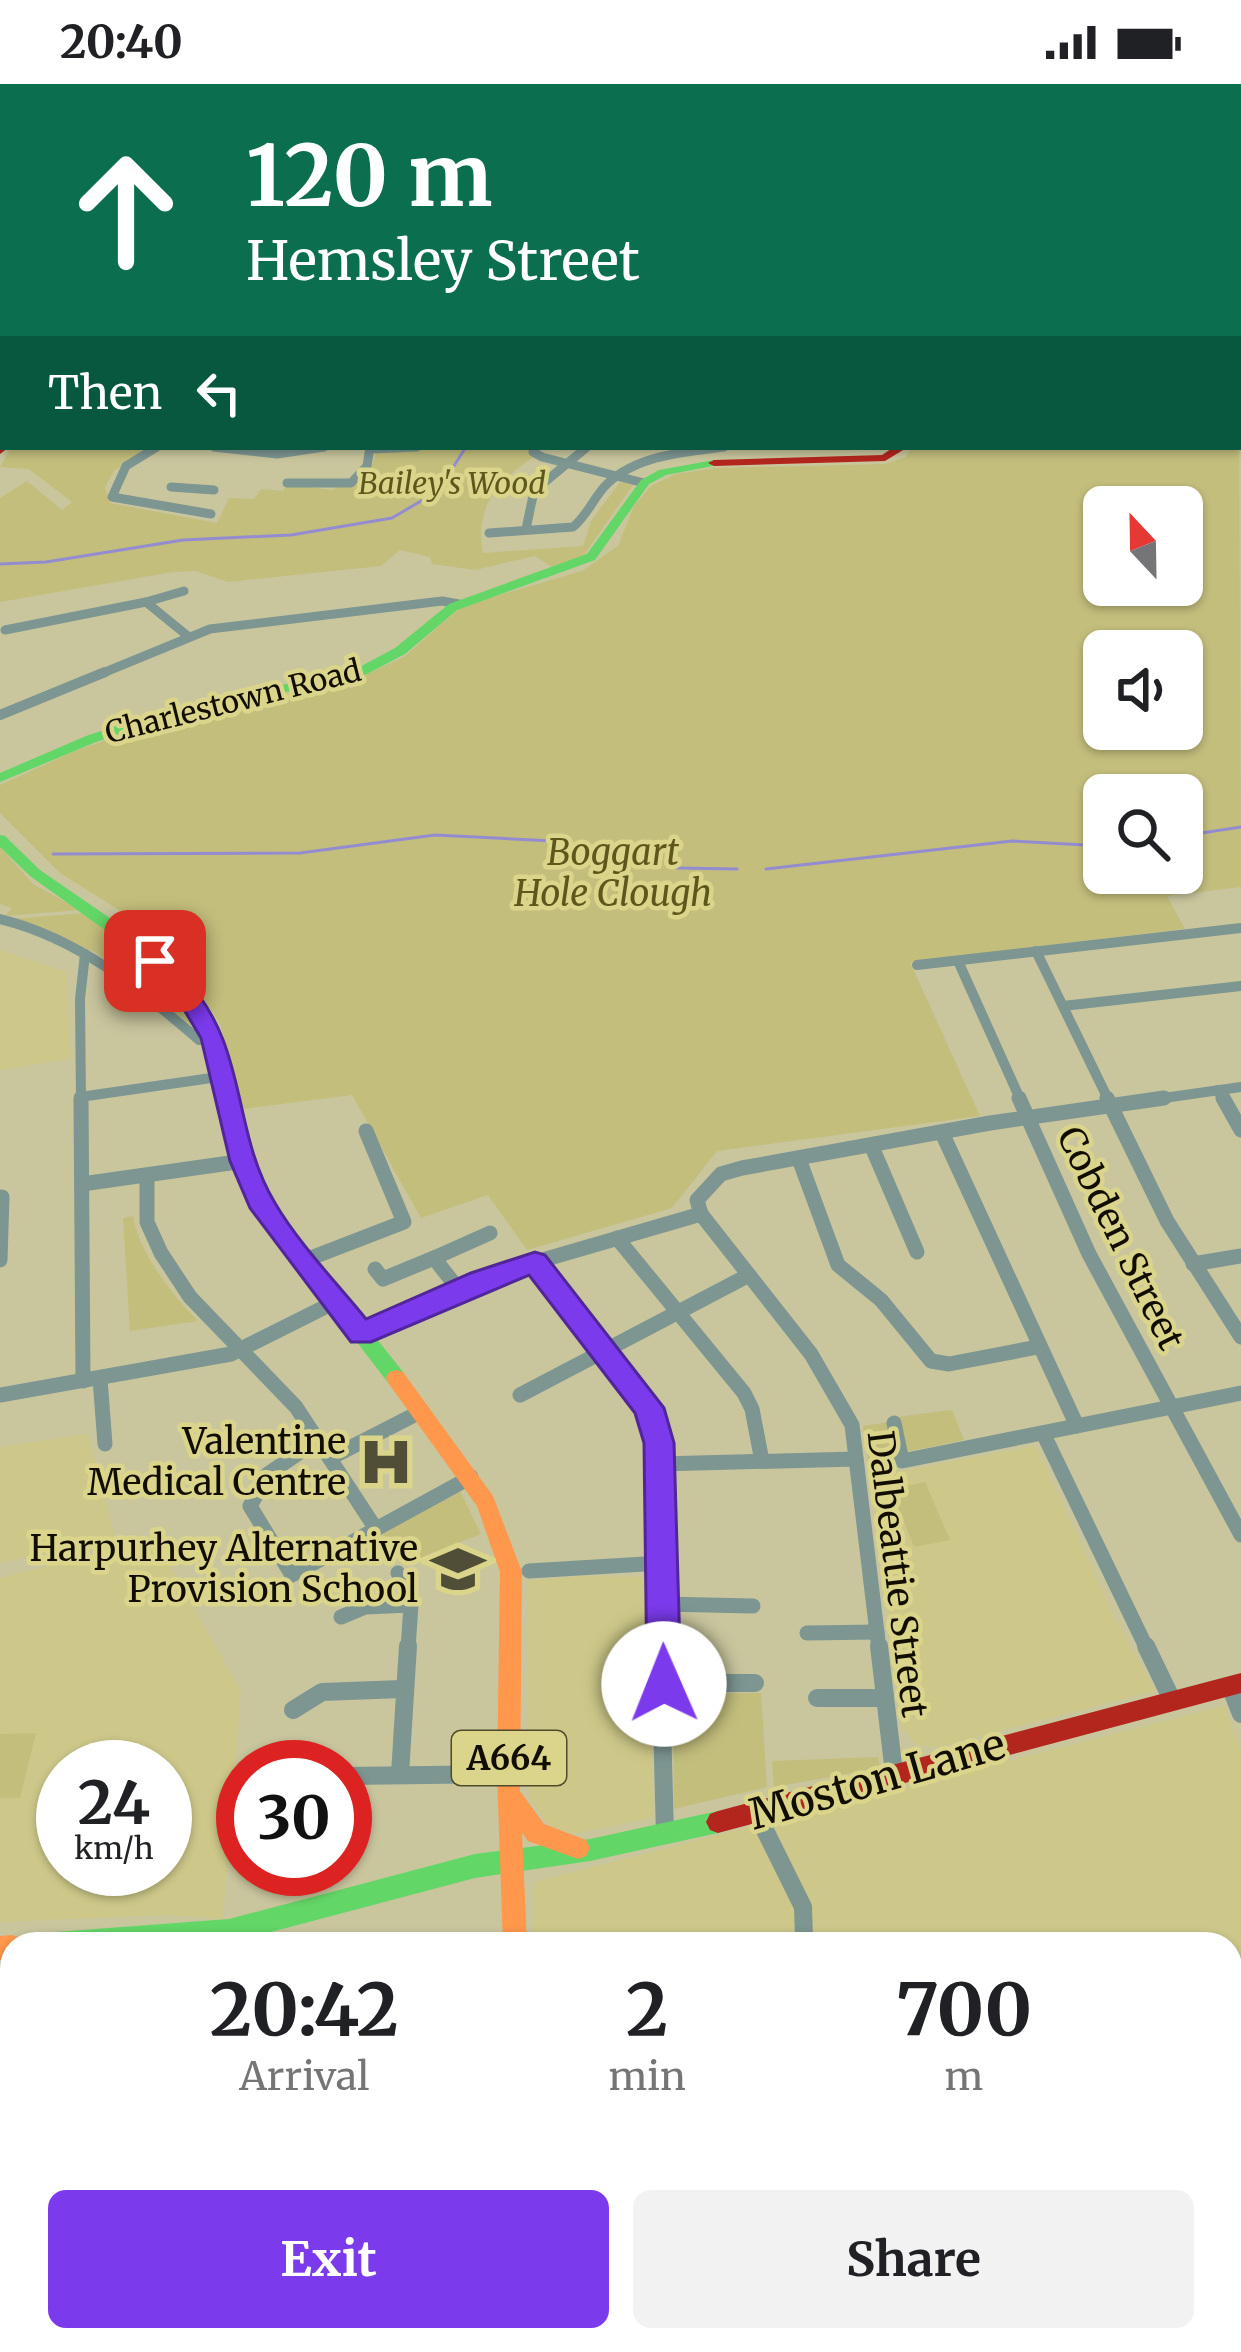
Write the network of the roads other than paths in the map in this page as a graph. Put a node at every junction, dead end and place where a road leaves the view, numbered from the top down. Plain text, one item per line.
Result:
1 (152, 450) edge
2 (241, 450) edge
3 (304, 450) edge
4 (370, 450) edge
5 (535, 450) edge
6 (583, 450) edge
7 (897, 450) edge
8 (721, 451) edge
9 (565, 463) junction
10 (332, 474) dead end
11 (615, 476) junction
12 (287, 483) dead end
13 (644, 483) junction
14 (327, 485) junction
15 (171, 487) dead end
16 (185, 488) junction
17 (214, 490) dead end
18 (172, 510) junction
19 (211, 514) dead end
20 (526, 529) junction
21 (488, 533) dead end
22 (184, 591) dead end
23 (146, 602) junction
24 (459, 604) junction
25 (5, 630) dead end
26 (189, 637) junction
27 (0, 715) edge
28 (0, 778) edge
29 (0, 839) edge
30 (0, 919) edge
31 (1241, 928) edge
32 (1036, 951) junction
33 (85, 954) junction
34 (958, 961) junction
35 (917, 965) dead end
36 (1241, 986) edge
37 (1064, 1006) junction
38 (214, 1038) junction
39 (225, 1076) junction
40 (1241, 1087) edge
41 (1218, 1090) junction
42 (80, 1097) junction
43 (1114, 1105) junction
44 (1029, 1117) junction
45 (1241, 1130) edge
46 (366, 1132) dead end
47 (943, 1135) junction
48 (872, 1147) junction
49 (799, 1159) junction
50 (244, 1161) junction
51 (147, 1175) junction
52 (82, 1184) junction
53 (2, 1197) edge
54 (701, 1214) junction
55 (458, 1229) dead end
56 (490, 1233) dead end
57 (617, 1238) junction
58 (467, 1243) junction
59 (917, 1252) dead end
60 (1241, 1256) edge
61 (434, 1258) junction
62 (0, 1260) edge
63 (303, 1261) junction
64 (535, 1262) junction
65 (1193, 1264) junction
66 (749, 1275) junction
67 (459, 1290) junction
68 (395, 1292) dead end
69 (335, 1301) junction
70 (679, 1311) junction
71 (1238, 1327) edge
72 (361, 1334) junction
73 (1038, 1347) junction
74 (242, 1349) junction
75 (604, 1350) junction
76 (92, 1380) junction
77 (1241, 1393) edge
78 (0, 1395) edge
79 (520, 1395) dead end
80 (1171, 1406) junction
81 (422, 1411) junction
82 (894, 1423) dead end
83 (1077, 1426) junction
84 (1043, 1432) junction
85 (319, 1439) junction
86 (105, 1444) dead end
87 (332, 1456) junction
88 (856, 1459) junction
89 (762, 1461) junction
90 (659, 1464) junction
91 (471, 1478) junction
92 (376, 1529) junction
93 (1241, 1535) edge
94 (661, 1563) junction
95 (529, 1571) dead end
96 (398, 1573) dead end
97 (662, 1604) junction
98 (411, 1605) junction
99 (753, 1606) dead end
100 (341, 1618) dead end
101 (877, 1632) junction
102 (807, 1633) dead end
103 (755, 1683) dead end
104 (664, 1684) junction
105 (1235, 1685) edge
106 (402, 1689) junction
107 (817, 1698) dead end
108 (885, 1698) junction
109 (1172, 1700) junction
110 (293, 1710) dead end
111 (1241, 1714) edge
112 (894, 1773) junction
113 (400, 1774) junction
114 (372, 1775) edge
115 (509, 1778) junction
116 (757, 1814) junction
117 (665, 1835) junction
118 (590, 1850) junction
119 (511, 1862) junction
120 (216, 1932) edge
121 (514, 1932) edge
122 (804, 1932) edge

1 - 18 street
2 - 3 street
4 - 14 street
5 - 9 street
6 - 9 street
7 - 8 main road
8 - 11 street
8 - 13 main road
9 - 11 street
9 - 20 street
10 - 14 street
11 - 13 street
11 - 20 street
12 - 14 street
13 - 24 main road, Charlestown Road
15 - 16 street
16 - 17 street
16 - 18 street
18 - 19 street
20 - 21 street
22 - 23 street
23 - 25 street
23 - 26 street
24 - 26 street
24 - 28 main road, Charlestown Road
26 - 27 street
29 - 38 main road, A664
30 - 33 street
31 - 32 street
32 - 34 street
32 - 37 street
33 - 38 street
33 - 42 street
34 - 35 street
34 - 44 street, Cobden Street
36 - 37 street
37 - 43 street
38 - 39 main road, A664
39 - 42 street
39 - 50 main road, A664
40 - 41 street
41 - 43 street
41 - 45 street
42 - 52 street
43 - 44 street
43 - 65 street
44 - 47 street
44 - 80 street, Cobden Street
46 - 63 street
47 - 48 street
47 - 73 street
48 - 49 street
48 - 59 street
49 - 54 street
49 - 73 street
50 - 51 street
50 - 63 main road, A664
51 - 52 street
51 - 74 street
52 - 76 street
53 - 62 street
54 - 57 street
54 - 66 street, Dalbeattie Street
55 - 58 street
56 - 58 street
57 - 64 street
57 - 70 street
58 - 61 street
60 - 65 street
61 - 67 street
61 - 68 street
63 - 69 main road, A664
64 - 67 street
64 - 75 street
65 - 71 street
66 - 70 street
66 - 88 street, Dalbeattie Street
67 - 72 street
69 - 72 main road, A664
69 - 74 street
70 - 75 street
70 - 89 street
72 - 81 main road, A664
73 - 83 street
74 - 76 street
74 - 85 street
75 - 79 street
75 - 90 street
76 - 78 street
76 - 86 street
77 - 80 street
80 - 83 street
80 - 93 street, Cobden Street
81 - 87 street
81 - 91 main road, A664
82 - 84 street
83 - 84 street
84 - 109 street
85 - 87 street
85 - 92 street
87 - 92 street
88 - 89 street
88 - 101 street, Dalbeattie Street
89 - 90 street
90 - 94 street
91 - 92 street
91 - 115 main road, A664
94 - 95 street
94 - 97 street
96 - 98 street
97 - 99 street
97 - 104 street
98 - 100 street
98 - 106 street
101 - 102 street
101 - 108 street, Dalbeattie Street
103 - 104 street
104 - 117 street
105 - 109 main road, Moston Lane
105 - 111 street
106 - 110 street
106 - 113 street
107 - 108 street
108 - 112 street, Dalbeattie Street
109 - 112 main road, Moston Lane
112 - 116 main road, Moston Lane
113 - 114 street
113 - 115 street
115 - 118 main road
115 - 119 main road, A664
116 - 117 main road, Moston Lane
116 - 122 street
117 - 118 main road, Moston Lane
118 - 119 main road, Moston Lane
119 - 120 main road, Moston Lane
119 - 121 main road, A664

